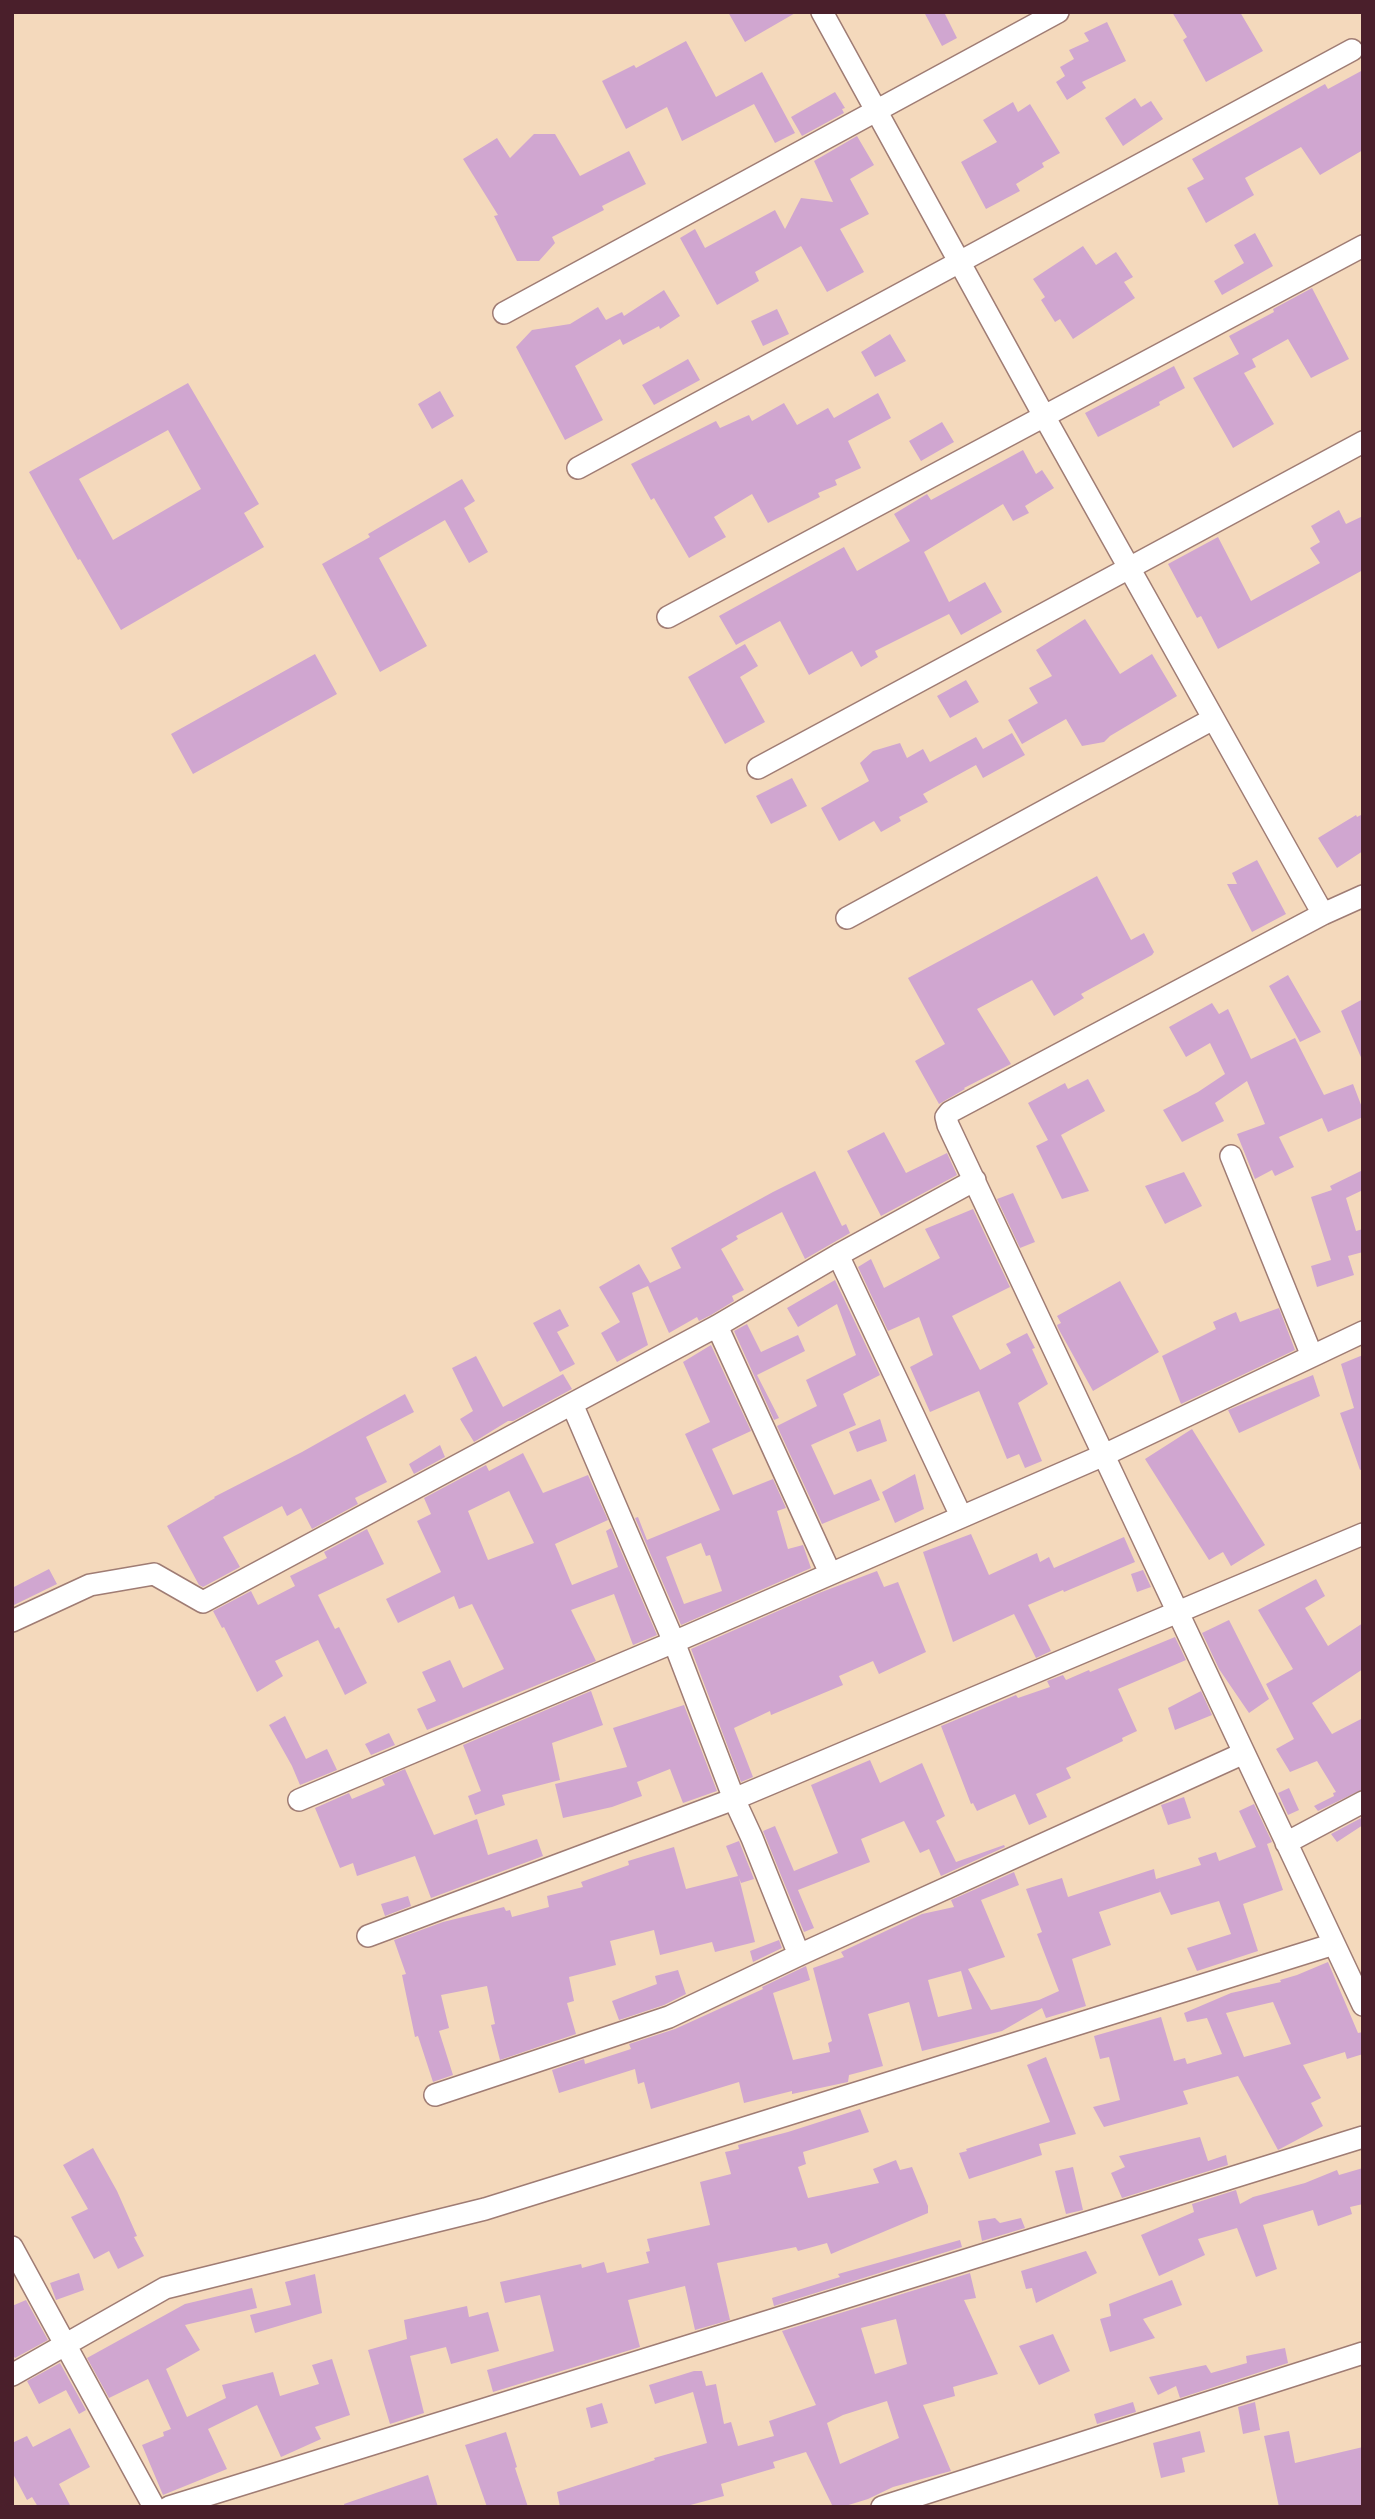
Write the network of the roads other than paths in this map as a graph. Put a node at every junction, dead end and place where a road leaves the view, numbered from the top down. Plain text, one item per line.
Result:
1 (822, 12) edge
2 (1058, 12) edge
3 (1352, 50) dead end
4 (876, 111) junction
5 (1363, 246) edge
6 (959, 262) junction
7 (504, 313) dead end
8 (1044, 416) junction
9 (1363, 442) edge
10 (578, 468) dead end
11 (1129, 569) junction
12 (668, 617) dead end
13 (1213, 719) junction
14 (758, 768) dead end
15 (1363, 896) edge
16 (1323, 914) junction
17 (848, 918) dead end
18 (1231, 1156) dead end
19 (975, 1180) junction
20 (838, 1255) junction
21 (717, 1326) junction
22 (1363, 1332) edge
23 (1312, 1356) junction
24 (572, 1404) junction
25 (1104, 1455) junction
26 (961, 1517) junction
27 (1363, 1534) edge
28 (830, 1573) junction
29 (1178, 1612) junction
30 (12, 1621) edge
31 (674, 1642) junction
32 (1244, 1753) junction
33 (734, 1799) junction
34 (299, 1800) dead end
35 (1363, 1802) edge
36 (1286, 1843) junction
37 (368, 1937) dead end
38 (1334, 1944) junction
39 (799, 1955) junction
40 (1363, 2005) edge
41 (435, 2095) dead end
42 (1363, 2137) edge
43 (12, 2247) edge
44 (65, 2343) junction
45 (1363, 2353) edge
46 (12, 2375) edge
47 (154, 2507) edge
48 (169, 2507) edge
49 (882, 2507) edge

1 - 4 street
2 - 4 street
3 - 6 street
4 - 6 street
4 - 7 street
5 - 8 street
6 - 8 street
6 - 10 street
8 - 11 street
8 - 12 street
9 - 11 street
11 - 13 street
11 - 14 street
13 - 16 street
13 - 17 street
15 - 16 street
16 - 19 street
18 - 23 street
19 - 20 street
19 - 25 street
20 - 21 street
20 - 26 street
21 - 24 street
21 - 28 street
22 - 23 street
23 - 25 street
24 - 30 street
24 - 31 street
25 - 26 street
25 - 29 street
26 - 28 street
27 - 29 street
28 - 31 street
29 - 32 street
29 - 33 street
31 - 33 street
31 - 34 street
32 - 36 street
32 - 39 street
33 - 37 street
33 - 39 street
35 - 36 street
36 - 38 street
38 - 40 street
38 - 44 street
39 - 41 street
42 - 48 street
43 - 44 street
44 - 46 street
44 - 47 street
45 - 49 street

